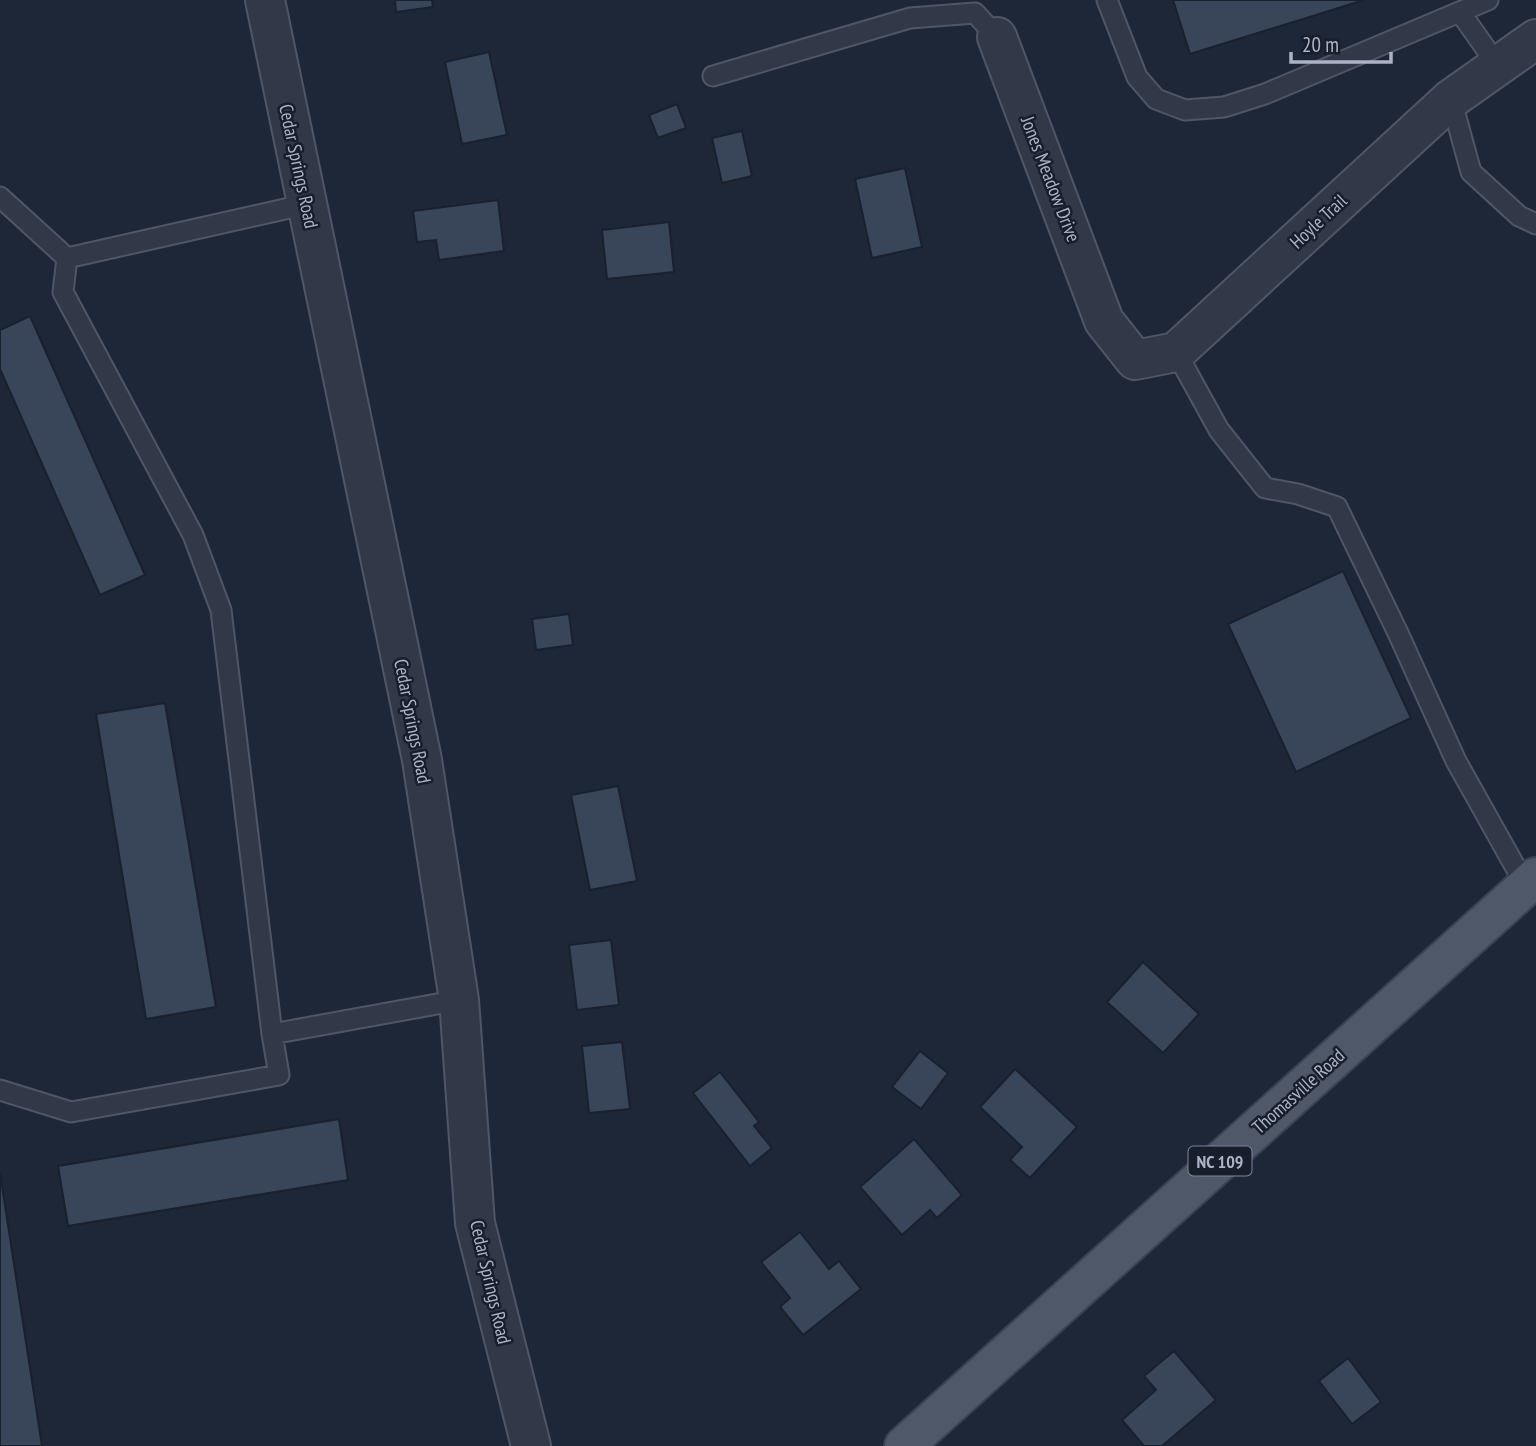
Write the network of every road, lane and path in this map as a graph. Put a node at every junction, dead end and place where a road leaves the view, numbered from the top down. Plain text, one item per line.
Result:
1 (265, 0) edge
2 (1107, 0) edge
3 (1488, 0) edge
4 (1460, 12) junction
5 (997, 37) joint
6 (1536, 39) edge
7 (1498, 66) junction
8 (713, 76) dead end
9 (1451, 99) junction
10 (0, 197) edge
11 (307, 204) junction
12 (1536, 225) edge
13 (67, 258) junction
14 (1176, 352) junction
15 (1531, 881) edge
16 (459, 1000) junction
17 (272, 1034) junction
18 (0, 1090) edge
19 (531, 1446) edge
20 (904, 1446) edge

1 - 11 street, Cedar Springs Road
2 - 4 lane
3 - 4 lane
4 - 7 lane
5 - 8 lane
5 - 14 street, Jones Meadow Drive
6 - 7 street, Hoyle Trail
7 - 9 street, Hoyle Trail
9 - 12 lane
9 - 14 street, Hoyle Trail
10 - 13 lane
11 - 13 lane
11 - 16 street, Cedar Springs Road
13 - 17 lane
14 - 15 lane
15 - 20 main road, Thomasville Road / NC 109
16 - 17 lane
16 - 19 street, Cedar Springs Road
17 - 18 lane

